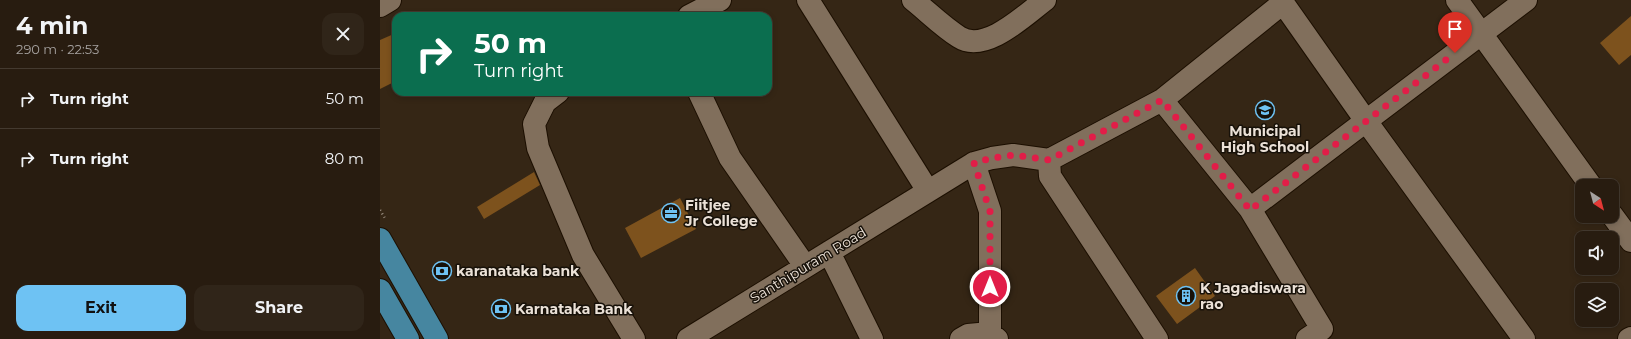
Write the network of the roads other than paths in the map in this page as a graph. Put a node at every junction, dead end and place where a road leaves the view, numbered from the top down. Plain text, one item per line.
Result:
1 (390, 0) edge
2 (682, 0) edge
3 (720, 0) edge
4 (808, 0) edge
5 (913, 0) edge
6 (1045, 0) edge
7 (1457, 0) edge
8 (1526, 0) edge
9 (1282, 1) edge
10 (380, 6) edge
11 (686, 12) edge
12 (696, 12) edge
13 (1480, 34) junction
14 (553, 96) edge
15 (701, 96) edge
16 (1162, 100) junction
17 (1366, 121) junction
18 (1049, 160) junction
19 (974, 163) junction
20 (1586, 179) edge
21 (928, 191) junction
22 (1250, 210) junction
23 (1618, 223) edge
24 (380, 240) edge
25 (1631, 241) edge
26 (829, 252) junction
27 (805, 266) junction
28 (380, 290) edge
29 (698, 336) edge
30 (994, 336) edge
31 (1320, 336) edge
32 (408, 339) edge
33 (437, 339) edge
34 (634, 339) edge
35 (872, 339) edge
36 (961, 339) edge
37 (1157, 339) edge
38 (1524, 339) edge

1 - 10 street
2 - 11 street
3 - 12 street
4 - 21 street
5 - 6 street
7 - 13 street
8 - 13 street
9 - 16 street
9 - 17 street
13 - 17 street
13 - 20 street
14 - 34 street
15 - 27 street
16 - 18 street
16 - 22 street
17 - 22 street
17 - 38 street
18 - 19 street, Santhipuram Road
18 - 37 street
19 - 21 street, Santhipuram Road
19 - 30 street
21 - 26 street, Santhipuram Road
22 - 31 street
23 - 25 street
24 - 33 main road
26 - 27 street, Santhipuram Road
26 - 35 street
27 - 29 street, Santhipuram Road
28 - 32 main road
30 - 36 street

